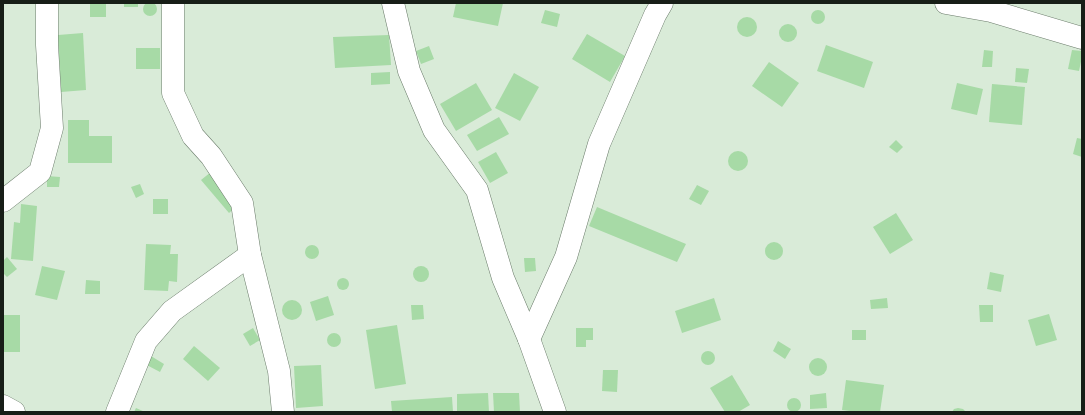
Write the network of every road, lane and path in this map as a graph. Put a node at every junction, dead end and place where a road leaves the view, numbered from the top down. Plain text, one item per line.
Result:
1 (47, 3) edge
2 (173, 3) edge
3 (393, 3) edge
4 (662, 3) edge
5 (946, 3) edge
6 (1082, 38) edge
7 (3, 201) edge
8 (250, 255) junction
9 (529, 339) junction
10 (3, 406) edge
11 (14, 412) edge
12 (117, 412) edge
13 (283, 412) edge
14 (555, 412) edge

1 - 7 street
2 - 8 street
3 - 9 street
4 - 9 street
5 - 6 street
8 - 12 street
8 - 13 street
9 - 14 street
10 - 11 street

